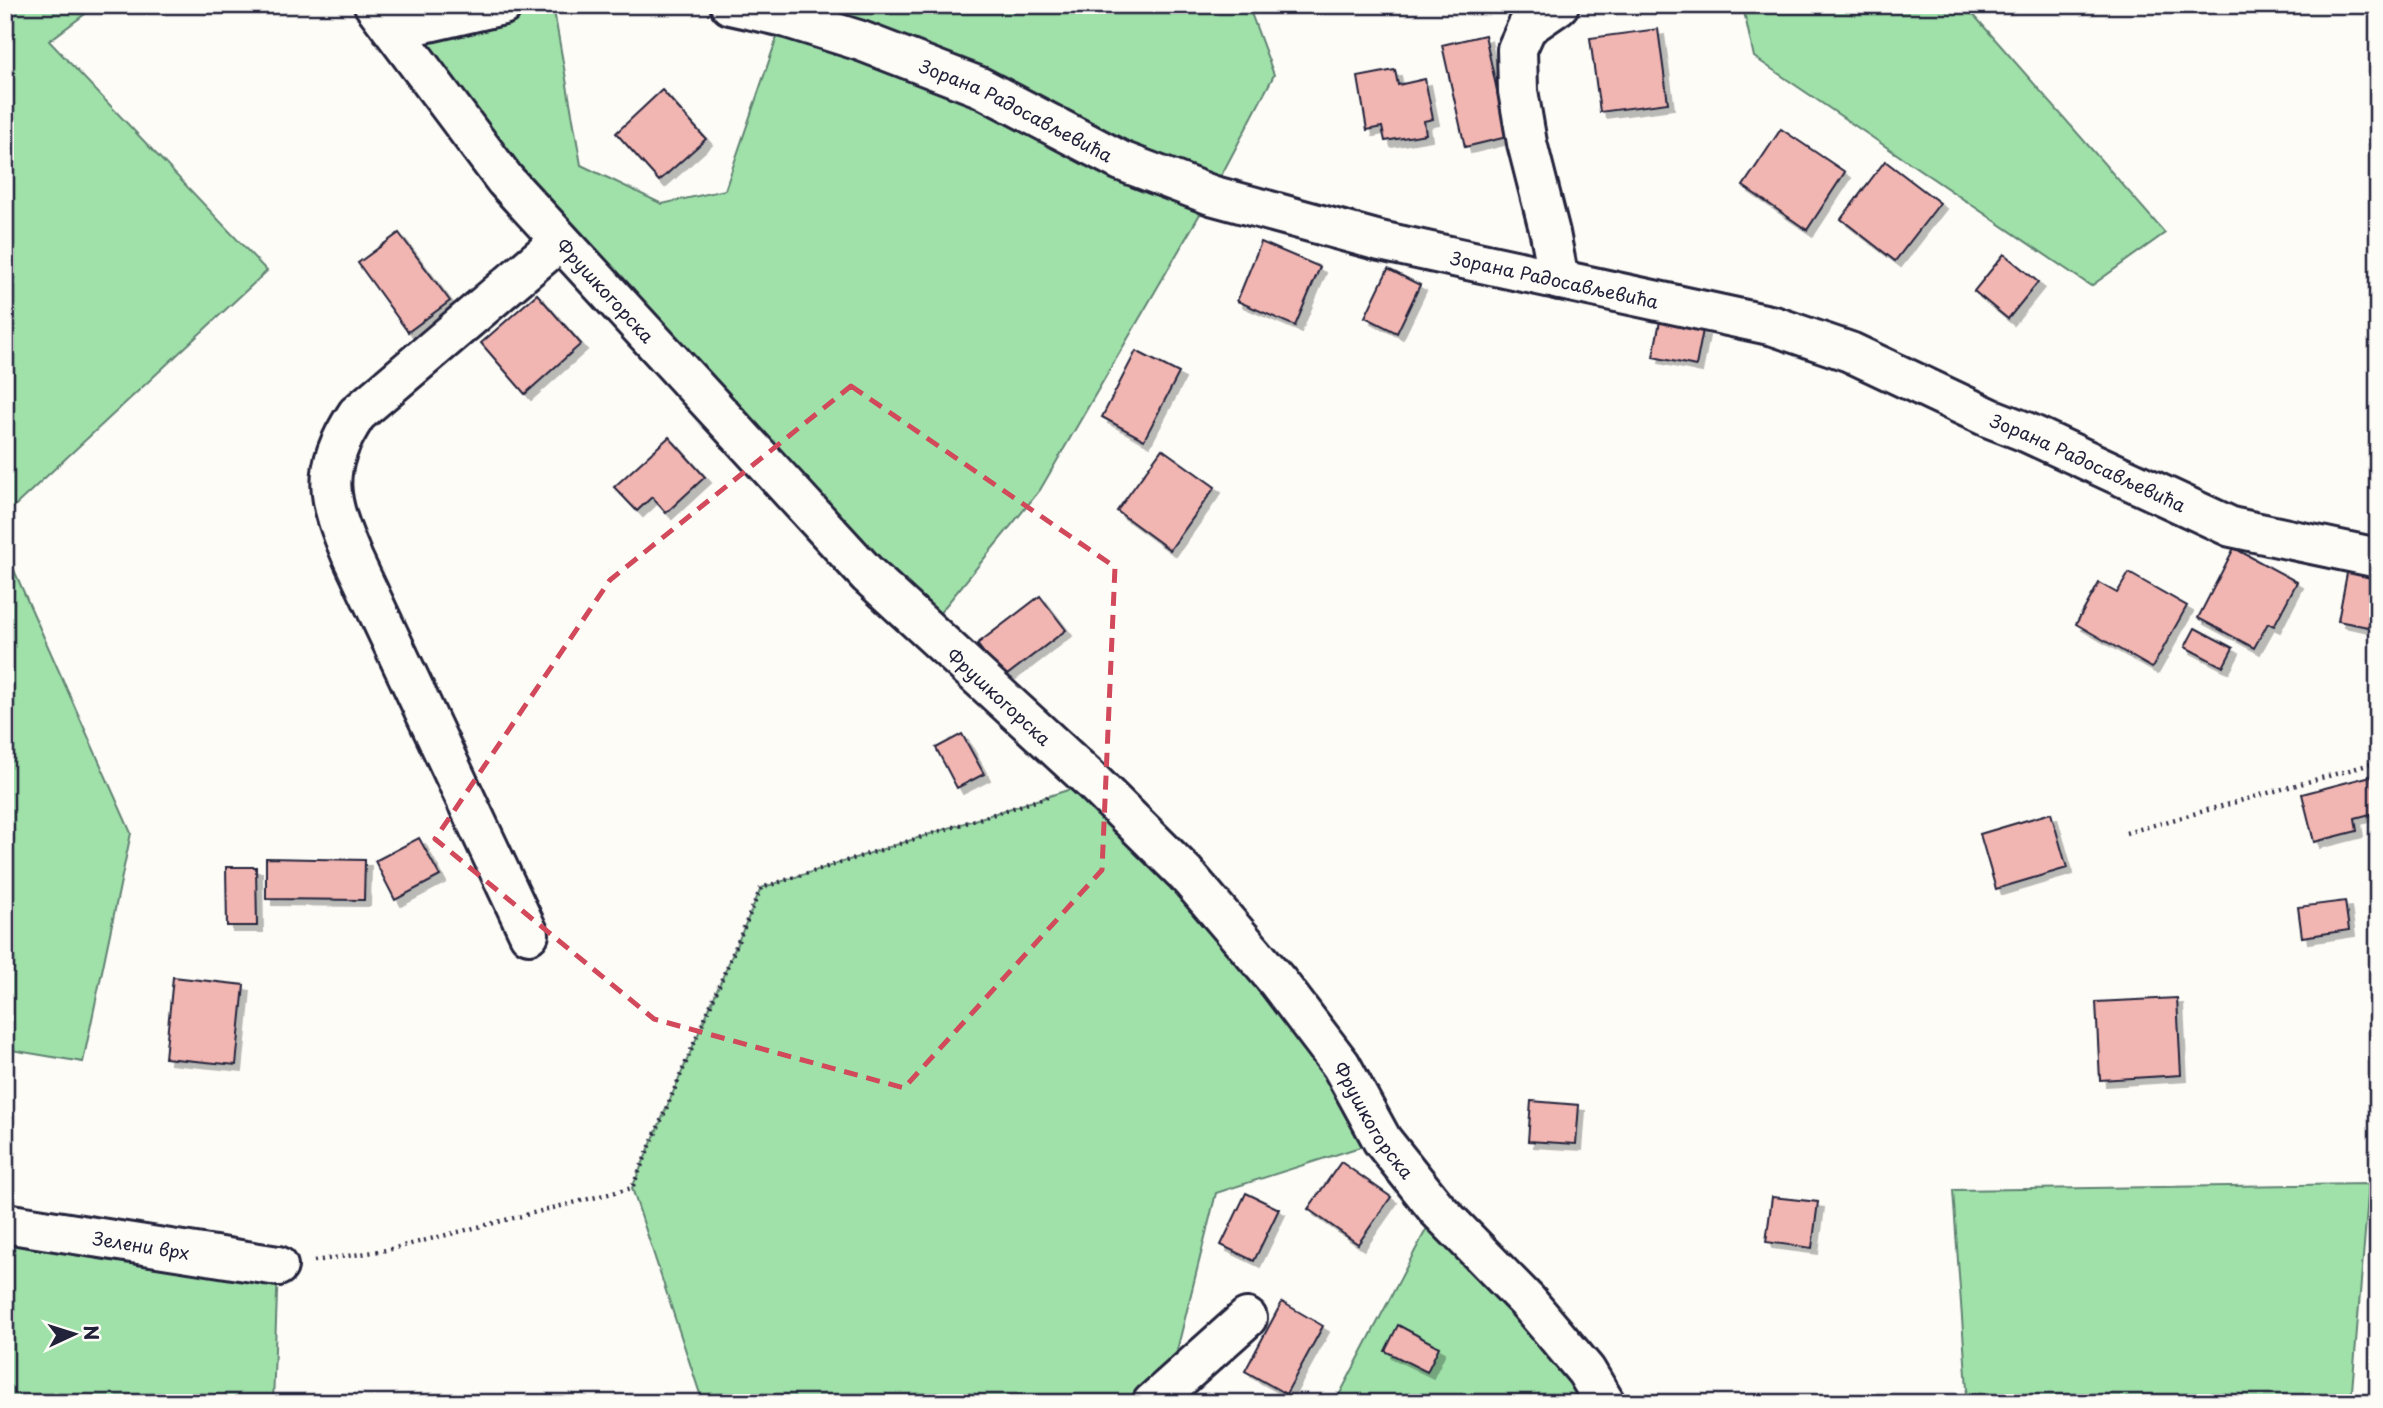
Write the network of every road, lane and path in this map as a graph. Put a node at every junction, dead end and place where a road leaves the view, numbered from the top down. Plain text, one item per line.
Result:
1 (503, 5) edge
2 (730, 5) edge
3 (1559, 5) edge
4 (384, 18) edge
5 (559, 241) junction
6 (1559, 279) junction
7 (2378, 558) edge
8 (2378, 762) edge
9 (1093, 782) junction
10 (2126, 833) dead end
11 (529, 934) dead end
12 (5, 1223) edge
13 (278, 1266) joint
14 (1247, 1318) dead end
15 (1152, 1403) edge
16 (1605, 1403) edge

1 - 4 street
2 - 6 street, Зорана Радосављевића
3 - 6 street
4 - 5 street, Фрушкогорска
5 - 9 street, Фрушкогорска
5 - 11 street
6 - 7 street, Зорана Радосављевића
8 - 10 path
9 - 13 path
9 - 16 street, Фрушкогорска
12 - 13 street, Зелени врх
14 - 15 street

